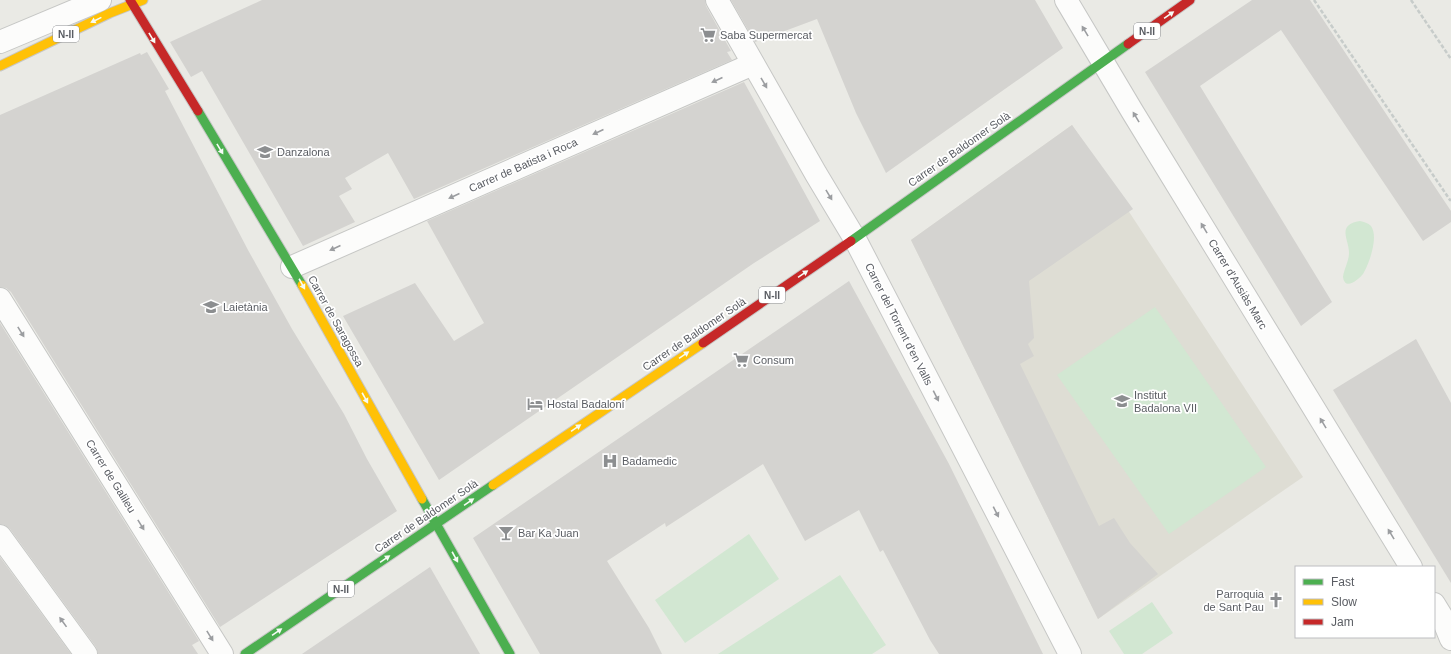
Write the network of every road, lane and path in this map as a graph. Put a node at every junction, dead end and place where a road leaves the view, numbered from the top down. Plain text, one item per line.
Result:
1 (100, 0) edge
2 (143, 0) edge
3 (717, 0) edge
4 (1066, 0) edge
5 (1190, 0) edge
6 (1314, 0) edge
7 (1411, 0) edge
8 (131, 2) edge
9 (0, 42) edge
10 (1451, 59) edge
11 (1103, 62) junction
12 (753, 64) junction
13 (0, 66) edge
14 (1451, 200) edge
15 (855, 239) junction
16 (292, 267) junction
17 (0, 299) edge
18 (436, 524) junction
19 (0, 536) edge
20 (1411, 566) edge
21 (1435, 606) edge
22 (1451, 639) edge
23 (86, 654) edge
24 (222, 654) edge
25 (245, 654) edge
26 (510, 654) edge
27 (1070, 654) edge

1 - 9 street
2 - 8 main road, N-II
3 - 12 street, Carrer del Torrent d'en Valls
11 -> 4 street, Carrer d'Ausiàs Marc
11 -> 5 main road, Carrer de Baldomer Solà / N-II
6 - 14 path
7 - 10 path
8 -> 13 main road, N-II
8 -> 16 main road, Carrer de Saragossa
11 - 15 main road, Carrer de Baldomer Solà / N-II
20 -> 11 street, Carrer d'Ausiàs Marc
12 -> 15 street, Carrer del Torrent d'en Valls
12 -> 16 street, Carrer de Batista i Roca
18 -> 15 main road, Carrer de Baldomer Solà / N-II
15 -> 27 street, Carrer del Torrent d'en Valls
16 -> 18 main road, Carrer de Saragossa
17 -> 24 street, Carrer de Galileu
25 -> 18 main road, Carrer de Baldomer Solà / N-II
18 -> 26 main road, Carrer de Saragossa
23 -> 19 street
21 - 22 street

